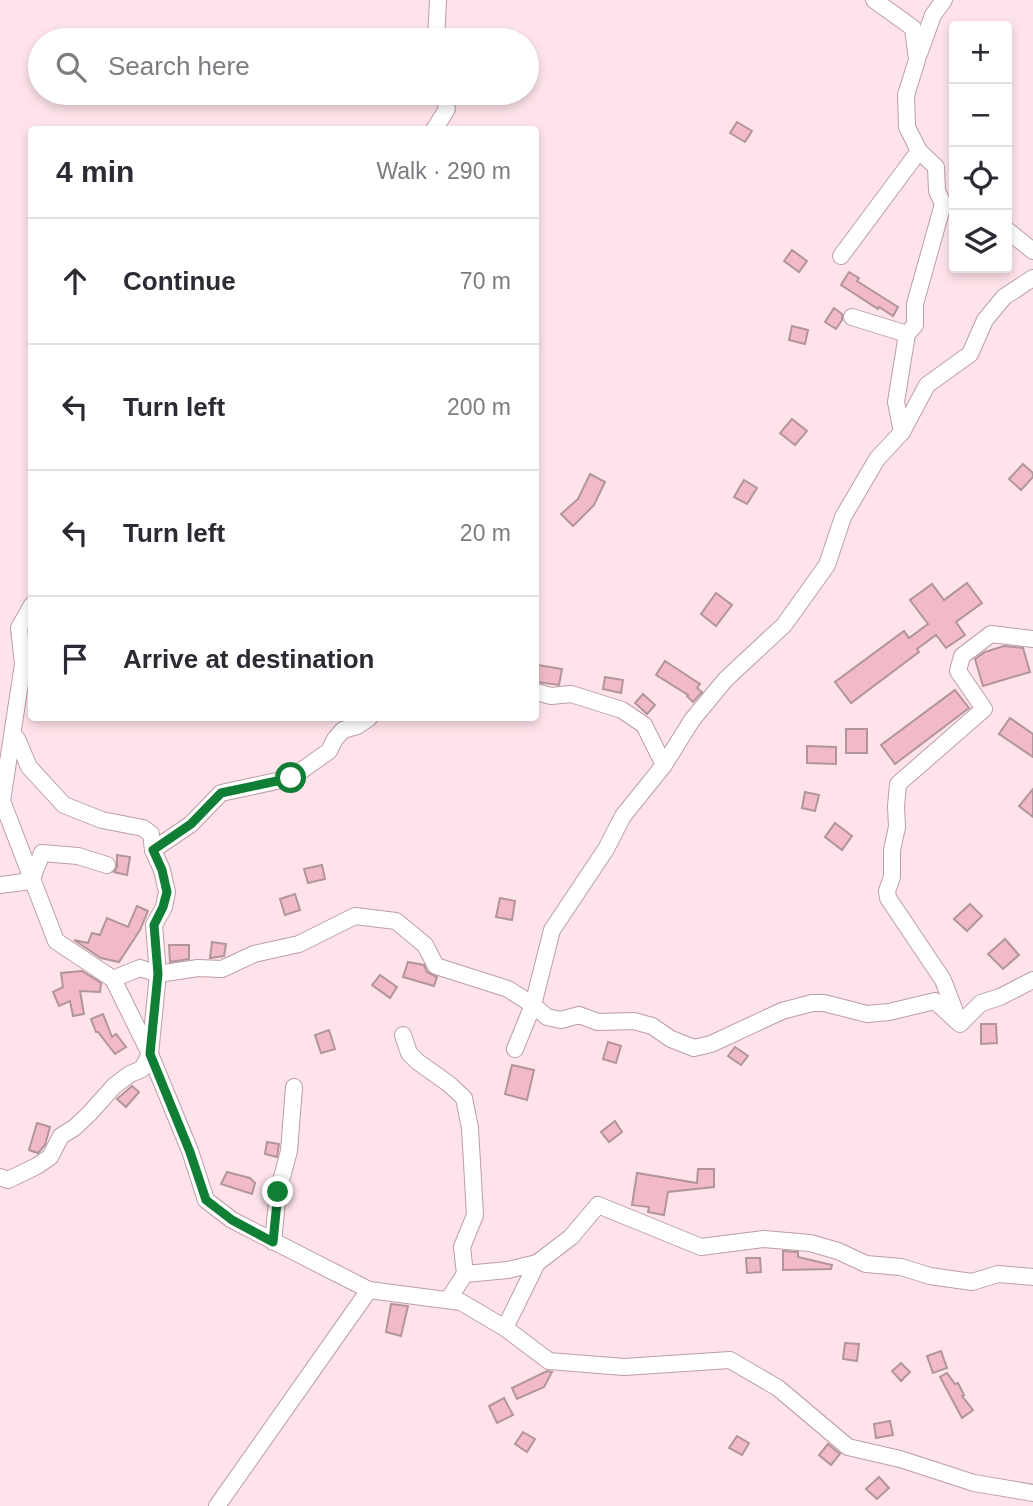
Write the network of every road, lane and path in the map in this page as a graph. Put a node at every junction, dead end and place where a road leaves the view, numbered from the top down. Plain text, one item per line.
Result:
1 (438, 0) edge
2 (874, 0) edge
3 (944, 0) edge
4 (437, 28) edge
5 (916, 60) junction
6 (446, 105) edge
7 (436, 126) edge
8 (919, 151) junction
9 (949, 202) edge
10 (1012, 234) edge
11 (1033, 251) edge
12 (841, 256) dead end
13 (1033, 278) edge
14 (852, 317) dead end
15 (907, 334) junction
16 (902, 432) junction
17 (28, 613) edge
18 (1033, 639) edge
19 (539, 693) edge
20 (364, 721) edge
21 (4, 746) edge
22 (664, 765) junction
23 (1, 800) edge
24 (153, 850) junction
25 (107, 865) dead end
26 (31, 881) junction
27 (0, 885) edge
28 (158, 974) junction
29 (113, 979) junction
30 (1033, 980) edge
31 (533, 1005) junction
32 (960, 1024) junction
33 (402, 1035) dead end
34 (515, 1049) dead end
35 (150, 1054) junction
36 (294, 1087) dead end
37 (0, 1177) edge
38 (273, 1242) junction
39 (537, 1263) junction
40 (465, 1274) junction
41 (1033, 1277) edge
42 (369, 1290) junction
43 (447, 1300) junction
44 (505, 1328) junction
45 (1033, 1493) edge
46 (217, 1506) edge

1 - 4 street
2 - 5 street
3 - 5 street
5 - 8 street
6 - 7 street
8 - 9 street
8 - 12 street
9 - 15 street
10 - 11 street
13 - 16 street
14 - 15 street
15 - 16 street
16 - 22 street
17 - 21 street
18 - 32 street
19 - 22 street
20 - 24 street
21 - 23 street
21 - 24 street
22 - 31 street
23 - 26 street
24 - 28 street
25 - 26 street
26 - 27 street
26 - 29 street
28 - 29 street
28 - 31 street
28 - 35 street
29 - 35 street
30 - 32 street
31 - 32 street
31 - 34 street
33 - 40 street
35 - 37 street
35 - 38 street
36 - 38 street
38 - 42 street
39 - 40 street
39 - 41 street
39 - 44 street
40 - 43 street
42 - 43 street
42 - 46 street
43 - 44 street
44 - 45 street

